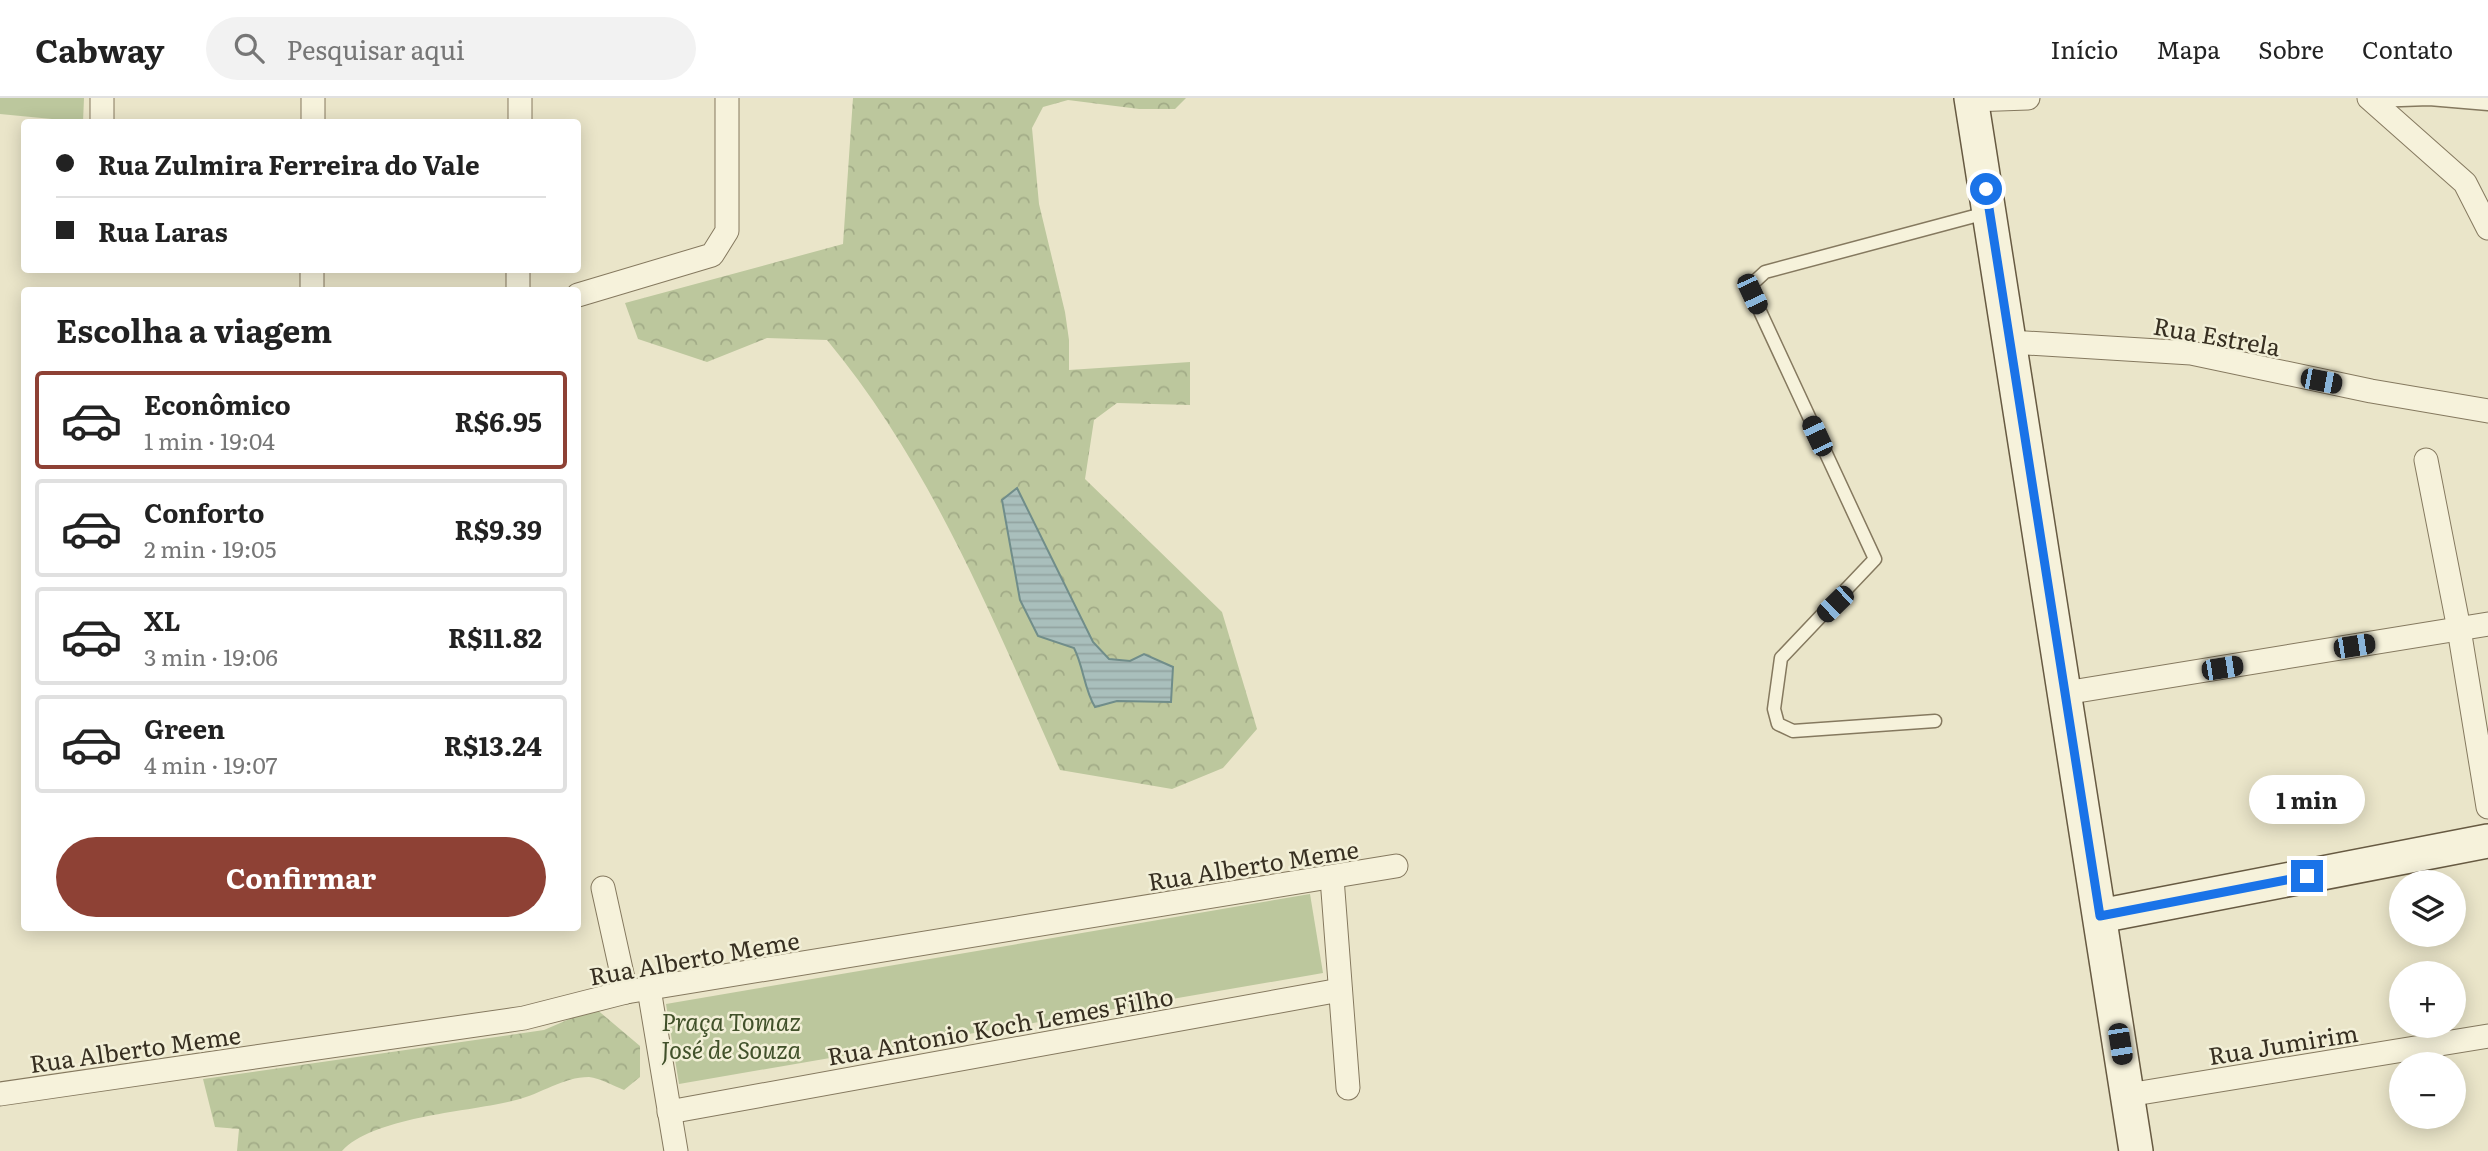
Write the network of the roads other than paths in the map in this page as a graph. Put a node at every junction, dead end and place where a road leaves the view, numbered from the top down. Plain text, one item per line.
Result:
1 (102, 98) edge
2 (313, 98) edge
3 (520, 98) edge
4 (727, 98) edge
5 (2028, 98) edge
6 (1971, 99) edge
7 (2371, 99) edge
8 (2488, 104) edge
9 (102, 119) edge
10 (313, 119) edge
11 (520, 119) edge
12 (2477, 184) edge
13 (1990, 212) junction
14 (2488, 228) edge
15 (581, 294) edge
16 (2010, 342) junction
17 (2488, 411) edge
18 (2426, 460) dead end
19 (2488, 624) edge
20 (2459, 629) junction
21 (2065, 693) junction
22 (1935, 722) dead end
23 (2488, 807) edge
24 (2488, 841) edge
25 (1396, 866) dead end
26 (1332, 878) junction
27 (603, 888) dead end
28 (2100, 916) junction
29 (1340, 990) junction
30 (637, 991) junction
31 (2488, 1036) edge
32 (1348, 1088) dead end
33 (0, 1094) edge
34 (2128, 1095) junction
35 (669, 1112) junction
36 (676, 1151) edge
37 (2136, 1151) edge

1 - 9 street
2 - 10 street
3 - 11 street
4 - 15 street
5 - 6 street
6 - 13 street
7 - 8 lane
7 - 12 street
12 - 14 street
13 - 16 street
13 - 22 lane
16 - 17 street, Rua Estrela
16 - 21 street
18 - 20 street
19 - 20 street
20 - 21 street
20 - 23 street
21 - 28 street
24 - 28 street
25 - 26 street, Rua Alberto Meme
26 - 29 street
26 - 30 street, Rua Alberto Meme
27 - 30 street
28 - 34 street
29 - 32 street
29 - 35 street, Rua Antonio Koch Lemes Filho
30 - 33 street, Rua Alberto Meme
30 - 35 street
31 - 34 street, Rua Jumirim
34 - 37 street
35 - 36 street

